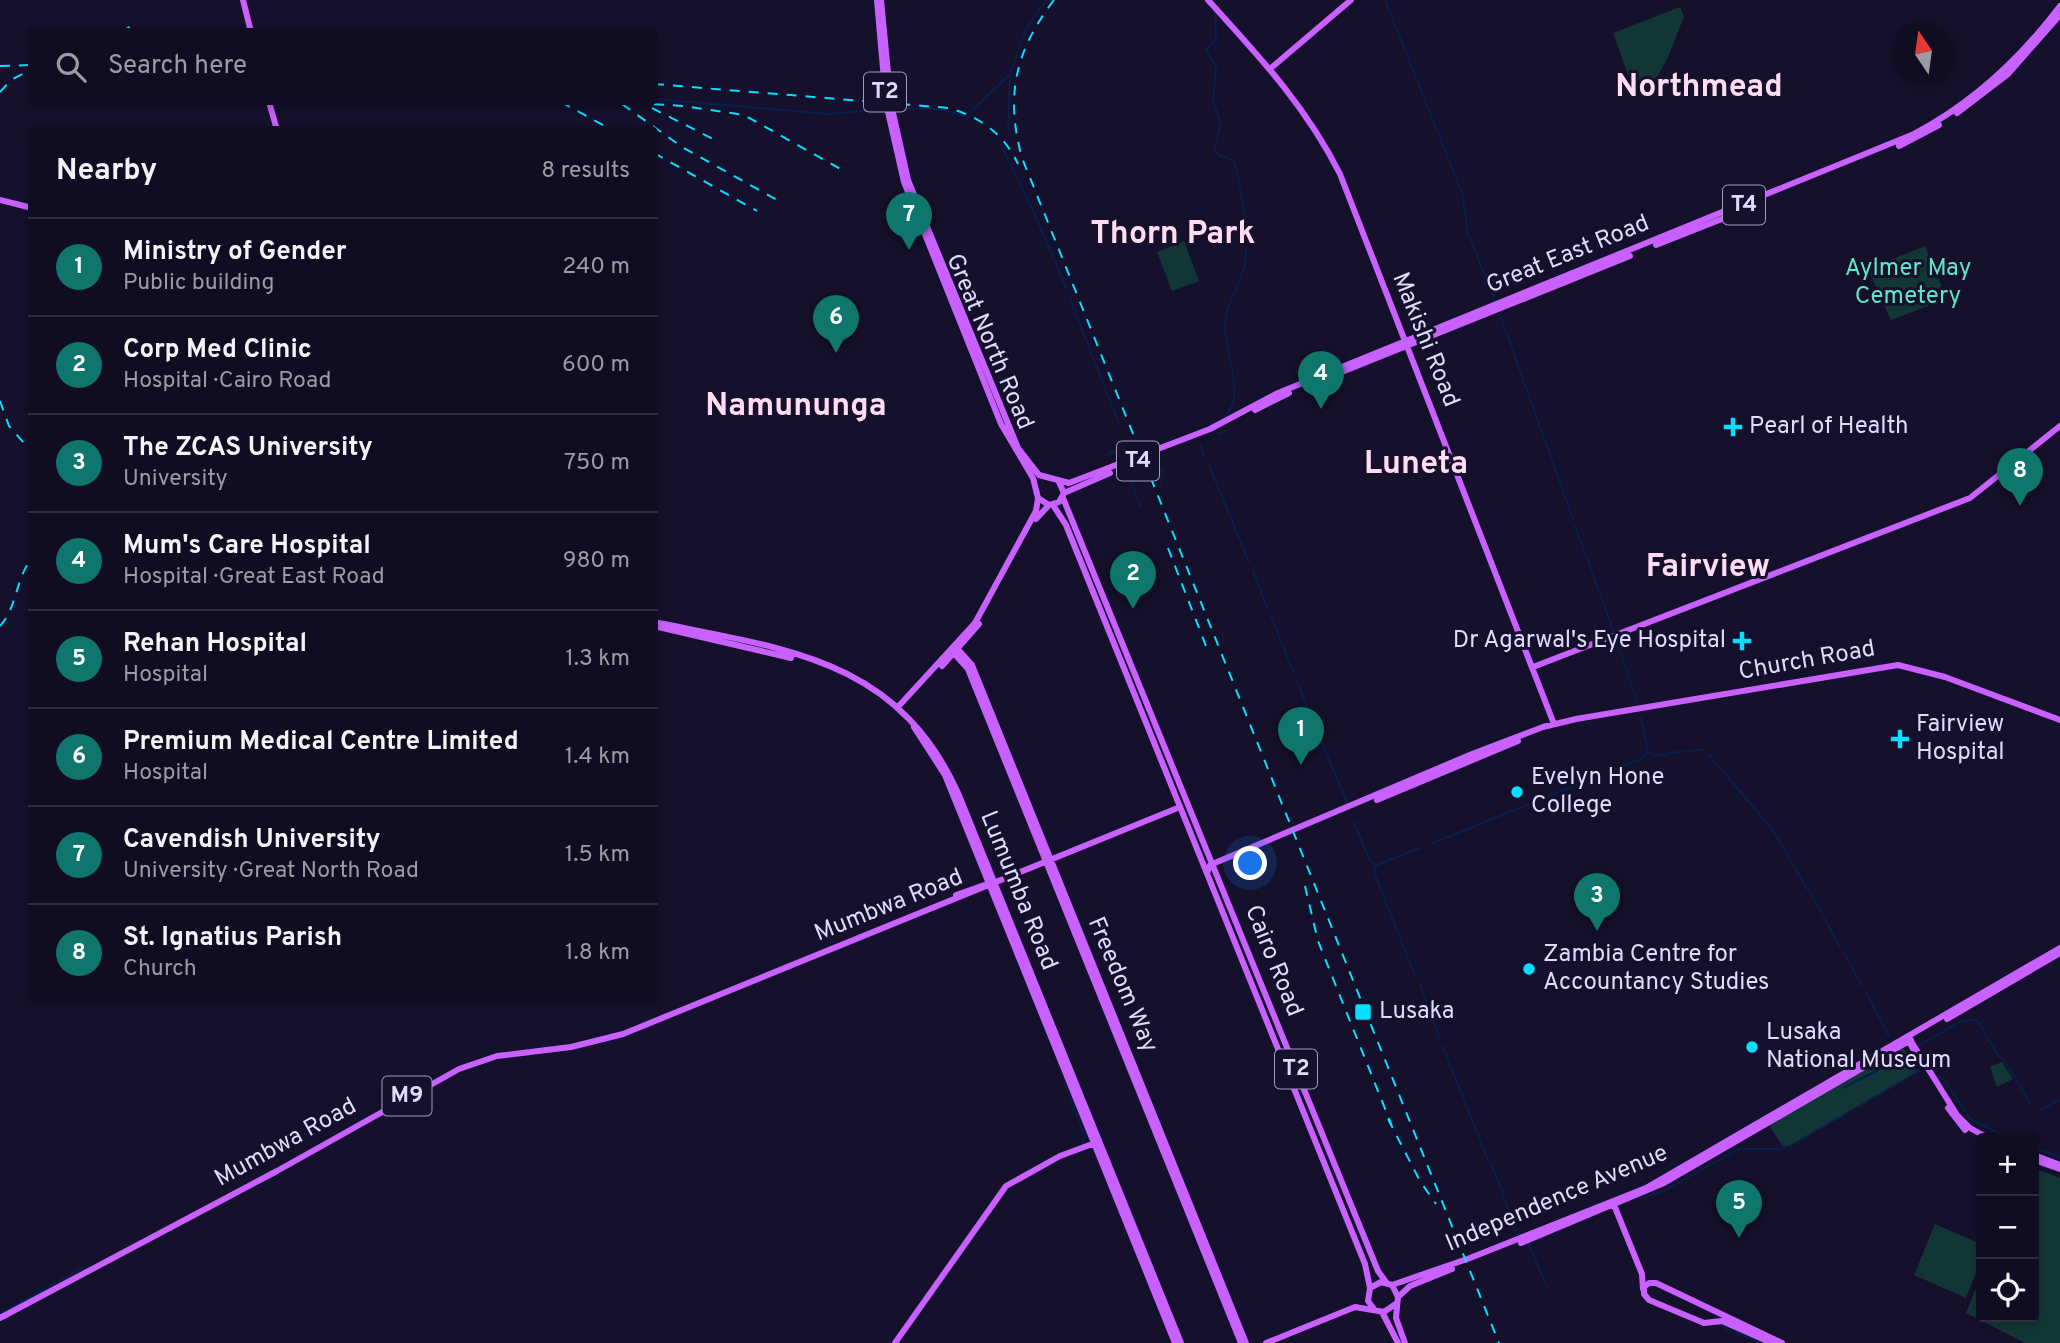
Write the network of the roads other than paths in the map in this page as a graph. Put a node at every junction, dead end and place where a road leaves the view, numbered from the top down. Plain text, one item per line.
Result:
1 (242, 0) edge
2 (879, 0) edge
3 (1208, 0) edge
4 (1351, 0) edge
5 (2060, 6) edge
6 (2060, 15) edge
7 (249, 28) edge
8 (1271, 68) junction
9 (268, 105) edge
10 (274, 126) edge
11 (0, 202) edge
12 (28, 208) edge
13 (1396, 318) junction
14 (1420, 338) junction
15 (1405, 344) junction
16 (1412, 359) junction
17 (2060, 426) edge
18 (1048, 478) junction
19 (1056, 479) junction
20 (1087, 479) junction
21 (1036, 490) junction
22 (1063, 495) junction
23 (1038, 498) junction
24 (1051, 505) junction
25 (1094, 571) junction
26 (1085, 574) junction
27 (1097, 578) junction
28 (1088, 582) junction
29 (658, 625) edge
30 (955, 649) junction
31 (948, 660) junction
32 (963, 662) junction
33 (1132, 664) junction
34 (1123, 667) junction
35 (1533, 667) junction
36 (1135, 672) junction
37 (1126, 675) junction
38 (899, 709) junction
39 (1551, 714) junction
40 (2060, 720) edge
41 (1554, 724) junction
42 (1532, 731) junction
43 (1169, 755) junction
44 (1160, 759) junction
45 (1172, 763) junction
46 (1163, 767) junction
47 (1180, 807) junction
48 (1303, 830) junction
49 (1048, 860) junction
50 (1212, 866) junction
51 (990, 883) junction
52 (1243, 939) junction
53 (1235, 942) junction
54 (1246, 947) junction
55 (1238, 950) junction
56 (2060, 951) edge
57 (1278, 1024) junction
58 (1269, 1027) junction
59 (1281, 1032) junction
60 (1272, 1035) junction
61 (1909, 1040) junction
62 (1313, 1111) junction
63 (1304, 1114) junction
64 (1316, 1119) junction
65 (1308, 1122) junction
66 (1979, 1133) edge
67 (1976, 1136) edge
68 (1097, 1143) junction
69 (2039, 1159) edge
70 (2060, 1167) edge
71 (1614, 1205) junction
72 (1355, 1214) junction
73 (1346, 1218) junction
74 (1358, 1222) junction
75 (1350, 1225) junction
76 (1471, 1260) junction
77 (1459, 1264) junction
78 (1642, 1274) junction
79 (1651, 1282) junction
80 (1389, 1283) junction
81 (1643, 1289) junction
82 (1369, 1291) junction
83 (1398, 1300) junction
84 (1355, 1307) junction
85 (1379, 1311) junction
86 (1717, 1314) junction
87 (0, 1316) edge
88 (1709, 1325) junction
89 (895, 1343) edge
90 (1175, 1343) edge
91 (1181, 1343) edge
92 (1243, 1343) edge
93 (1266, 1343) edge
94 (1398, 1343) edge
95 (1405, 1343) edge
96 (1772, 1343) edge
97 (1782, 1343) edge

1 - 7 main road
2 - 18 main road, Great North Road / T2
2 - 21 main road, Great North Road / T2
3 - 8 main road, Makishi Road
4 - 8 main road
5 - 14 main road, Great East Road / T4
6 - 14 main road, Great East Road / T4
8 - 13 main road, Makishi Road
9 - 10 main road
11 - 12 main road
13 - 14 main road
13 - 15 main road, Makishi Road
14 - 15 main road, Great East Road / T4
14 - 16 main road
15 - 16 main road, Makishi Road
15 - 20 main road, Great East Road / T4
16 - 35 main road, Makishi Road
17 - 35 main road
18 - 19 main road
18 - 21 main road
19 - 20 main road, Great East Road / T4
19 - 22 main road
20 - 22 main road, Great East Road / T4
21 - 23 main road
22 - 24 main road
22 - 25 main road, Cairo Road / T2
23 - 24 main road
23 - 30 main road
24 - 26 main road, Cairo Road / T2
24 - 30 main road
25 - 26 main road
25 - 27 main road, Cairo Road / T2
26 - 28 main road, Cairo Road / T2
27 - 28 main road
27 - 33 main road, Cairo Road / T2
28 - 34 main road, Cairo Road / T2
29 - 38 main road, Lumumba Road
30 - 31 main road
30 - 32 main road, Freedom Way
30 - 38 main road
30 - 49 main road, Freedom Way
31 - 32 main road
31 - 38 main road
32 - 49 main road, Freedom Way
33 - 34 main road
33 - 36 main road, Cairo Road / T2
34 - 37 main road, Cairo Road / T2
35 - 39 main road, Makishi Road
36 - 37 main road
36 - 43 main road, Cairo Road / T2
37 - 44 main road, Cairo Road / T2
38 - 51 main road, Lumumba Road
39 - 41 main road, Makishi Road
39 - 42 main road
40 - 41 main road, Church Road
41 - 42 main road, Church Road
41 - 48 main road, Church Road
42 - 48 main road, Church Road
43 - 44 main road
43 - 45 main road, Cairo Road / T2
44 - 46 main road, Cairo Road / T2
45 - 46 main road
45 - 50 main road, Cairo Road / T2
46 - 47 main road, Cairo Road / T2
47 - 49 main road, Mumbwa Road
47 - 50 main road, Cairo Road / T2
48 - 50 main road, Church Road
49 - 51 main road, Mumbwa Road
49 - 92 main road, Freedom Way
50 - 52 main road, Cairo Road / T2
50 - 53 main road, Cairo Road / T2
51 - 68 main road, Lumumba Road
51 - 87 main road, Mumbwa Road / M9
52 - 53 main road
52 - 54 main road, Cairo Road / T2
53 - 55 main road, Cairo Road / T2
54 - 55 main road
54 - 57 main road, Cairo Road / T2
55 - 58 main road, Cairo Road / T2
56 - 61 main road, Independence Avenue
57 - 58 main road
57 - 59 main road, Cairo Road / T2
58 - 60 main road, Cairo Road / T2
59 - 60 main road
59 - 62 main road, Cairo Road / T2
60 - 63 main road, Cairo Road / T2
61 - 66 main road
61 - 67 main road
61 - 71 main road, Independence Avenue
61 - 76 main road, Independence Avenue
62 - 63 main road
62 - 64 main road, Cairo Road / T2
63 - 65 main road, Cairo Road / T2
64 - 65 main road
64 - 72 main road, Cairo Road / T2
65 - 73 main road, Cairo Road / T2
68 - 89 main road
68 - 90 main road, Lumumba Road
68 - 91 main road, Lumumba Road
69 - 70 main road
71 - 76 main road, Independence Avenue
71 - 78 main road
72 - 73 main road
72 - 74 main road, Cairo Road / T2
73 - 75 main road, Cairo Road / T2
74 - 75 main road
74 - 80 main road, Cairo Road / T2
75 - 82 main road, Cairo Road / T2
76 - 77 main road, Independence Avenue
77 - 80 main road, Independence Avenue
77 - 83 main road, Independence Avenue
78 - 79 main road
78 - 81 main road
79 - 81 main road
79 - 86 main road
80 - 82 main road
80 - 83 main road
81 - 88 main road
82 - 84 main road
82 - 85 main road
83 - 85 main road
83 - 95 main road
84 - 85 main road
84 - 93 main road
85 - 94 main road
86 - 88 main road
86 - 97 main road
88 - 96 main road

